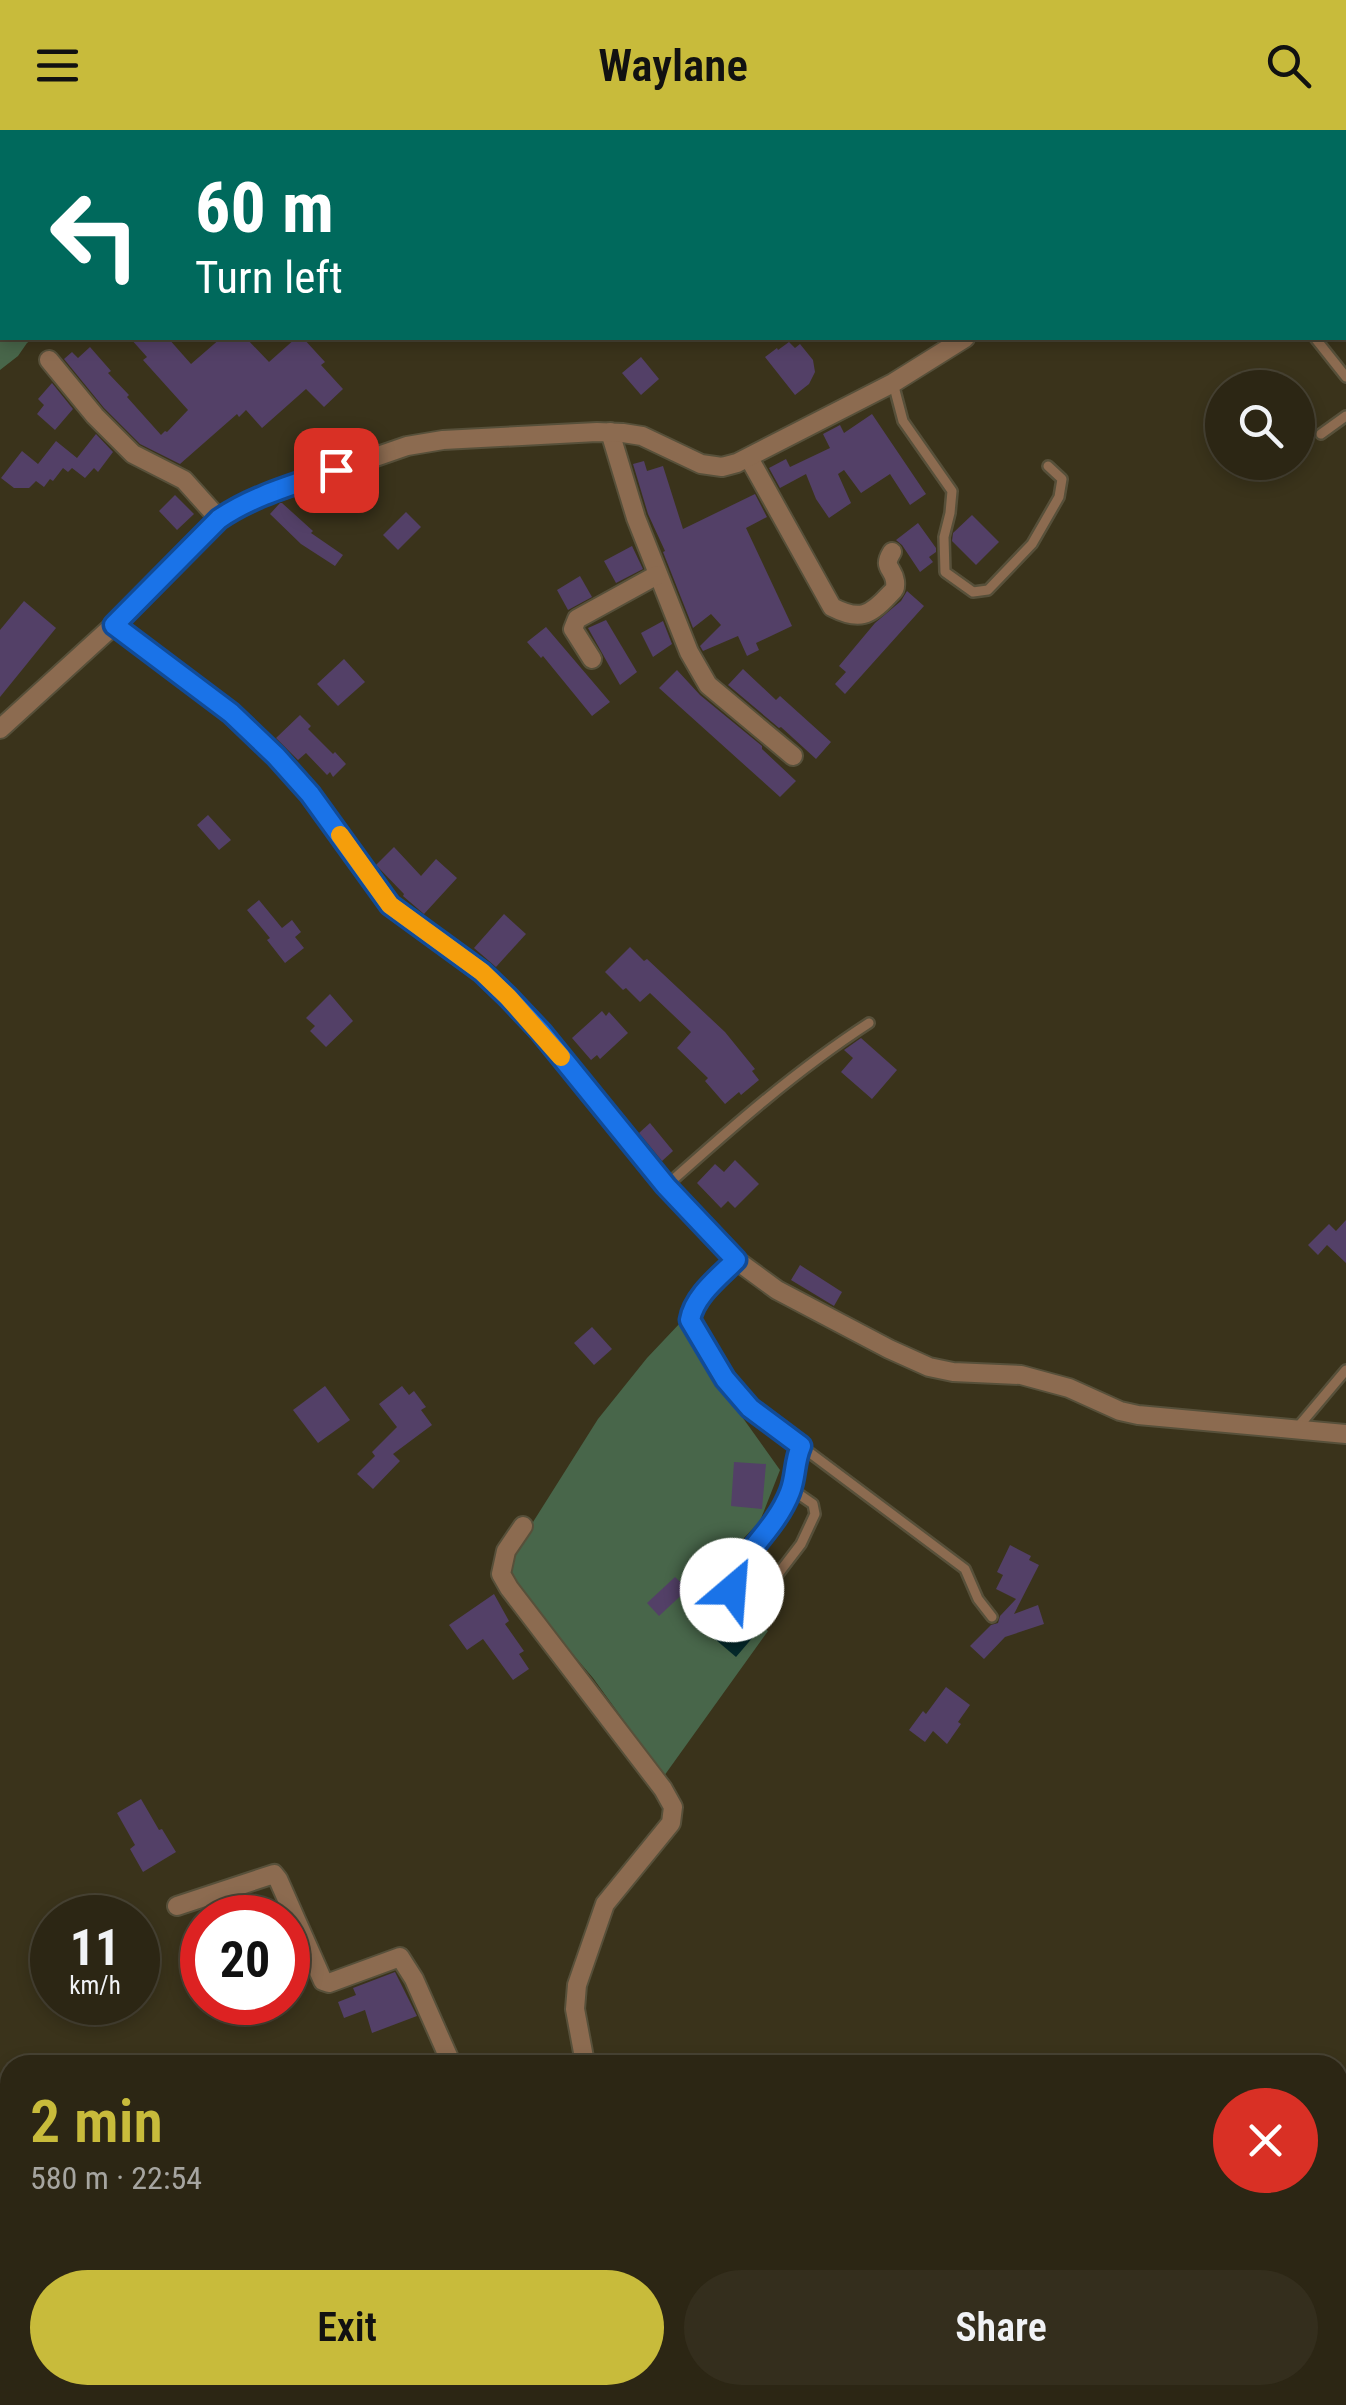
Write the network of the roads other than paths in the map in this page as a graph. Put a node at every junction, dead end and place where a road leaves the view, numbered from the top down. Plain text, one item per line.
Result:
1 (962, 340) edge
2 (1317, 340) edge
3 (49, 360) dead end
4 (1346, 377) edge
5 (894, 383) junction
6 (1346, 416) edge
7 (610, 432) junction
8 (1321, 434) dead end
9 (749, 458) junction
10 (1048, 466) dead end
11 (219, 519) junction
12 (892, 552) dead end
13 (657, 575) junction
14 (114, 625) junction
15 (592, 659) dead end
16 (0, 729) edge
17 (794, 756) dead end
18 (868, 1023) dead end
19 (666, 1186) junction
20 (736, 1260) junction
21 (1346, 1370) edge
22 (1296, 1429) junction
23 (1346, 1434) edge
24 (801, 1446) junction
25 (790, 1492) junction
26 (523, 1526) dead end
27 (992, 1617) dead end
28 (177, 1906) dead end
29 (448, 2055) edge
30 (583, 2055) edge

1 - 5 street
2 - 4 lane
3 - 11 street
5 - 9 street
5 - 10 lane
6 - 8 lane
7 - 9 street
7 - 11 street
7 - 13 street
9 - 12 street
11 - 14 street
13 - 15 street
13 - 17 street
14 - 16 street
14 - 19 street
18 - 19 lane
19 - 20 street
20 - 22 street
20 - 24 lane
21 - 22 lane
22 - 23 street
24 - 25 lane
24 - 27 lane
25 - 25 lane
26 - 30 street
28 - 29 street

